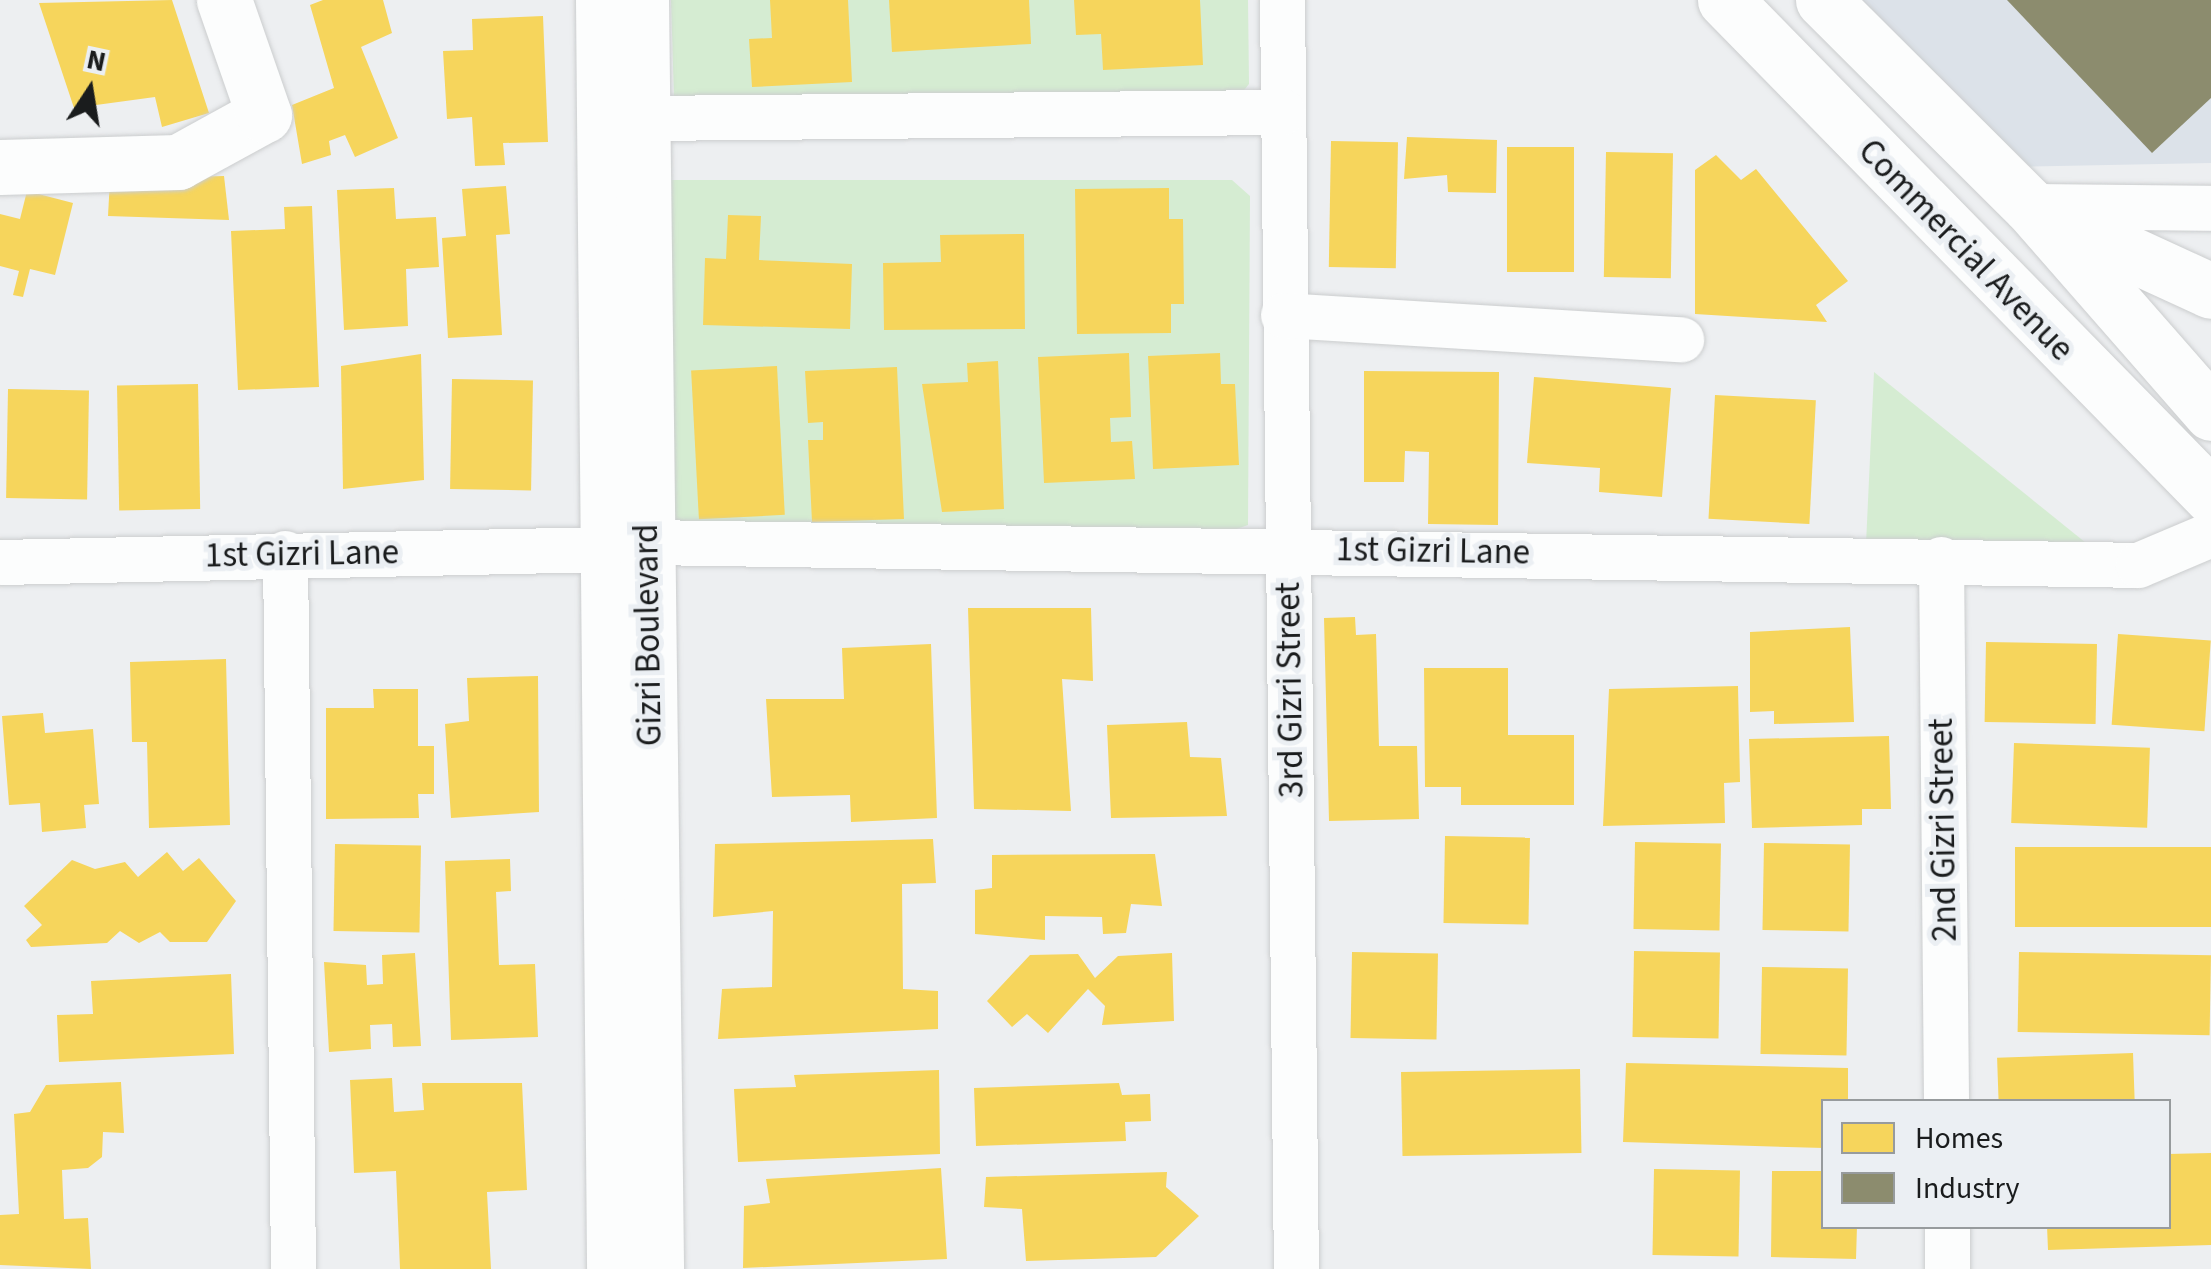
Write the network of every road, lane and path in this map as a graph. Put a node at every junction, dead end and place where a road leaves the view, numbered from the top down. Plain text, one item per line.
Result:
1 (224, 0) edge
2 (603, 0) edge
3 (641, 0) edge
4 (1282, 0) edge
5 (1725, 0) edge
6 (1823, 0) edge
7 (1283, 112) junction
8 (643, 118) junction
9 (0, 167) edge
10 (2030, 206) junction
11 (2211, 208) edge
12 (1956, 244) junction
13 (2211, 292) edge
14 (1283, 315) junction
15 (1681, 339) dead end
16 (2211, 413) edge
17 (2211, 496) edge
18 (2211, 534) edge
19 (625, 546) junction
20 (1288, 548) junction
21 (285, 552) junction
22 (1940, 559) junction
23 (0, 562) edge
24 (1946, 1099) edge
25 (1947, 1229) edge
26 (293, 1269) edge
27 (614, 1269) edge
28 (656, 1269) edge
29 (1296, 1269) edge
30 (1947, 1269) edge

1 - 9 main road
2 - 19 main road, Gizri Boulevard
3 - 8 main road, Gizri Boulevard
4 - 7 street, 3rd Gizri Street
5 - 12 main road, Commercial Avenue
6 - 10 main road, Commercial Avenue
7 - 8 street
7 - 14 street, 3rd Gizri Street
8 - 19 main road, Gizri Boulevard
10 - 11 street
10 - 12 main road
10 - 13 main road
10 - 16 main road, Commercial Avenue
12 - 17 main road, Commercial Avenue
14 - 15 street
14 - 20 street, 3rd Gizri Street
18 - 22 street, 1st Gizri Lane
19 - 20 street, 1st Gizri Lane
19 - 21 street, 1st Gizri Lane
19 - 27 main road, Gizri Boulevard
19 - 28 main road, Gizri Boulevard
20 - 22 street, 1st Gizri Lane
20 - 29 street, 3rd Gizri Street
21 - 23 street, 1st Gizri Lane
21 - 26 street
22 - 24 street, 2nd Gizri Street
25 - 30 street

